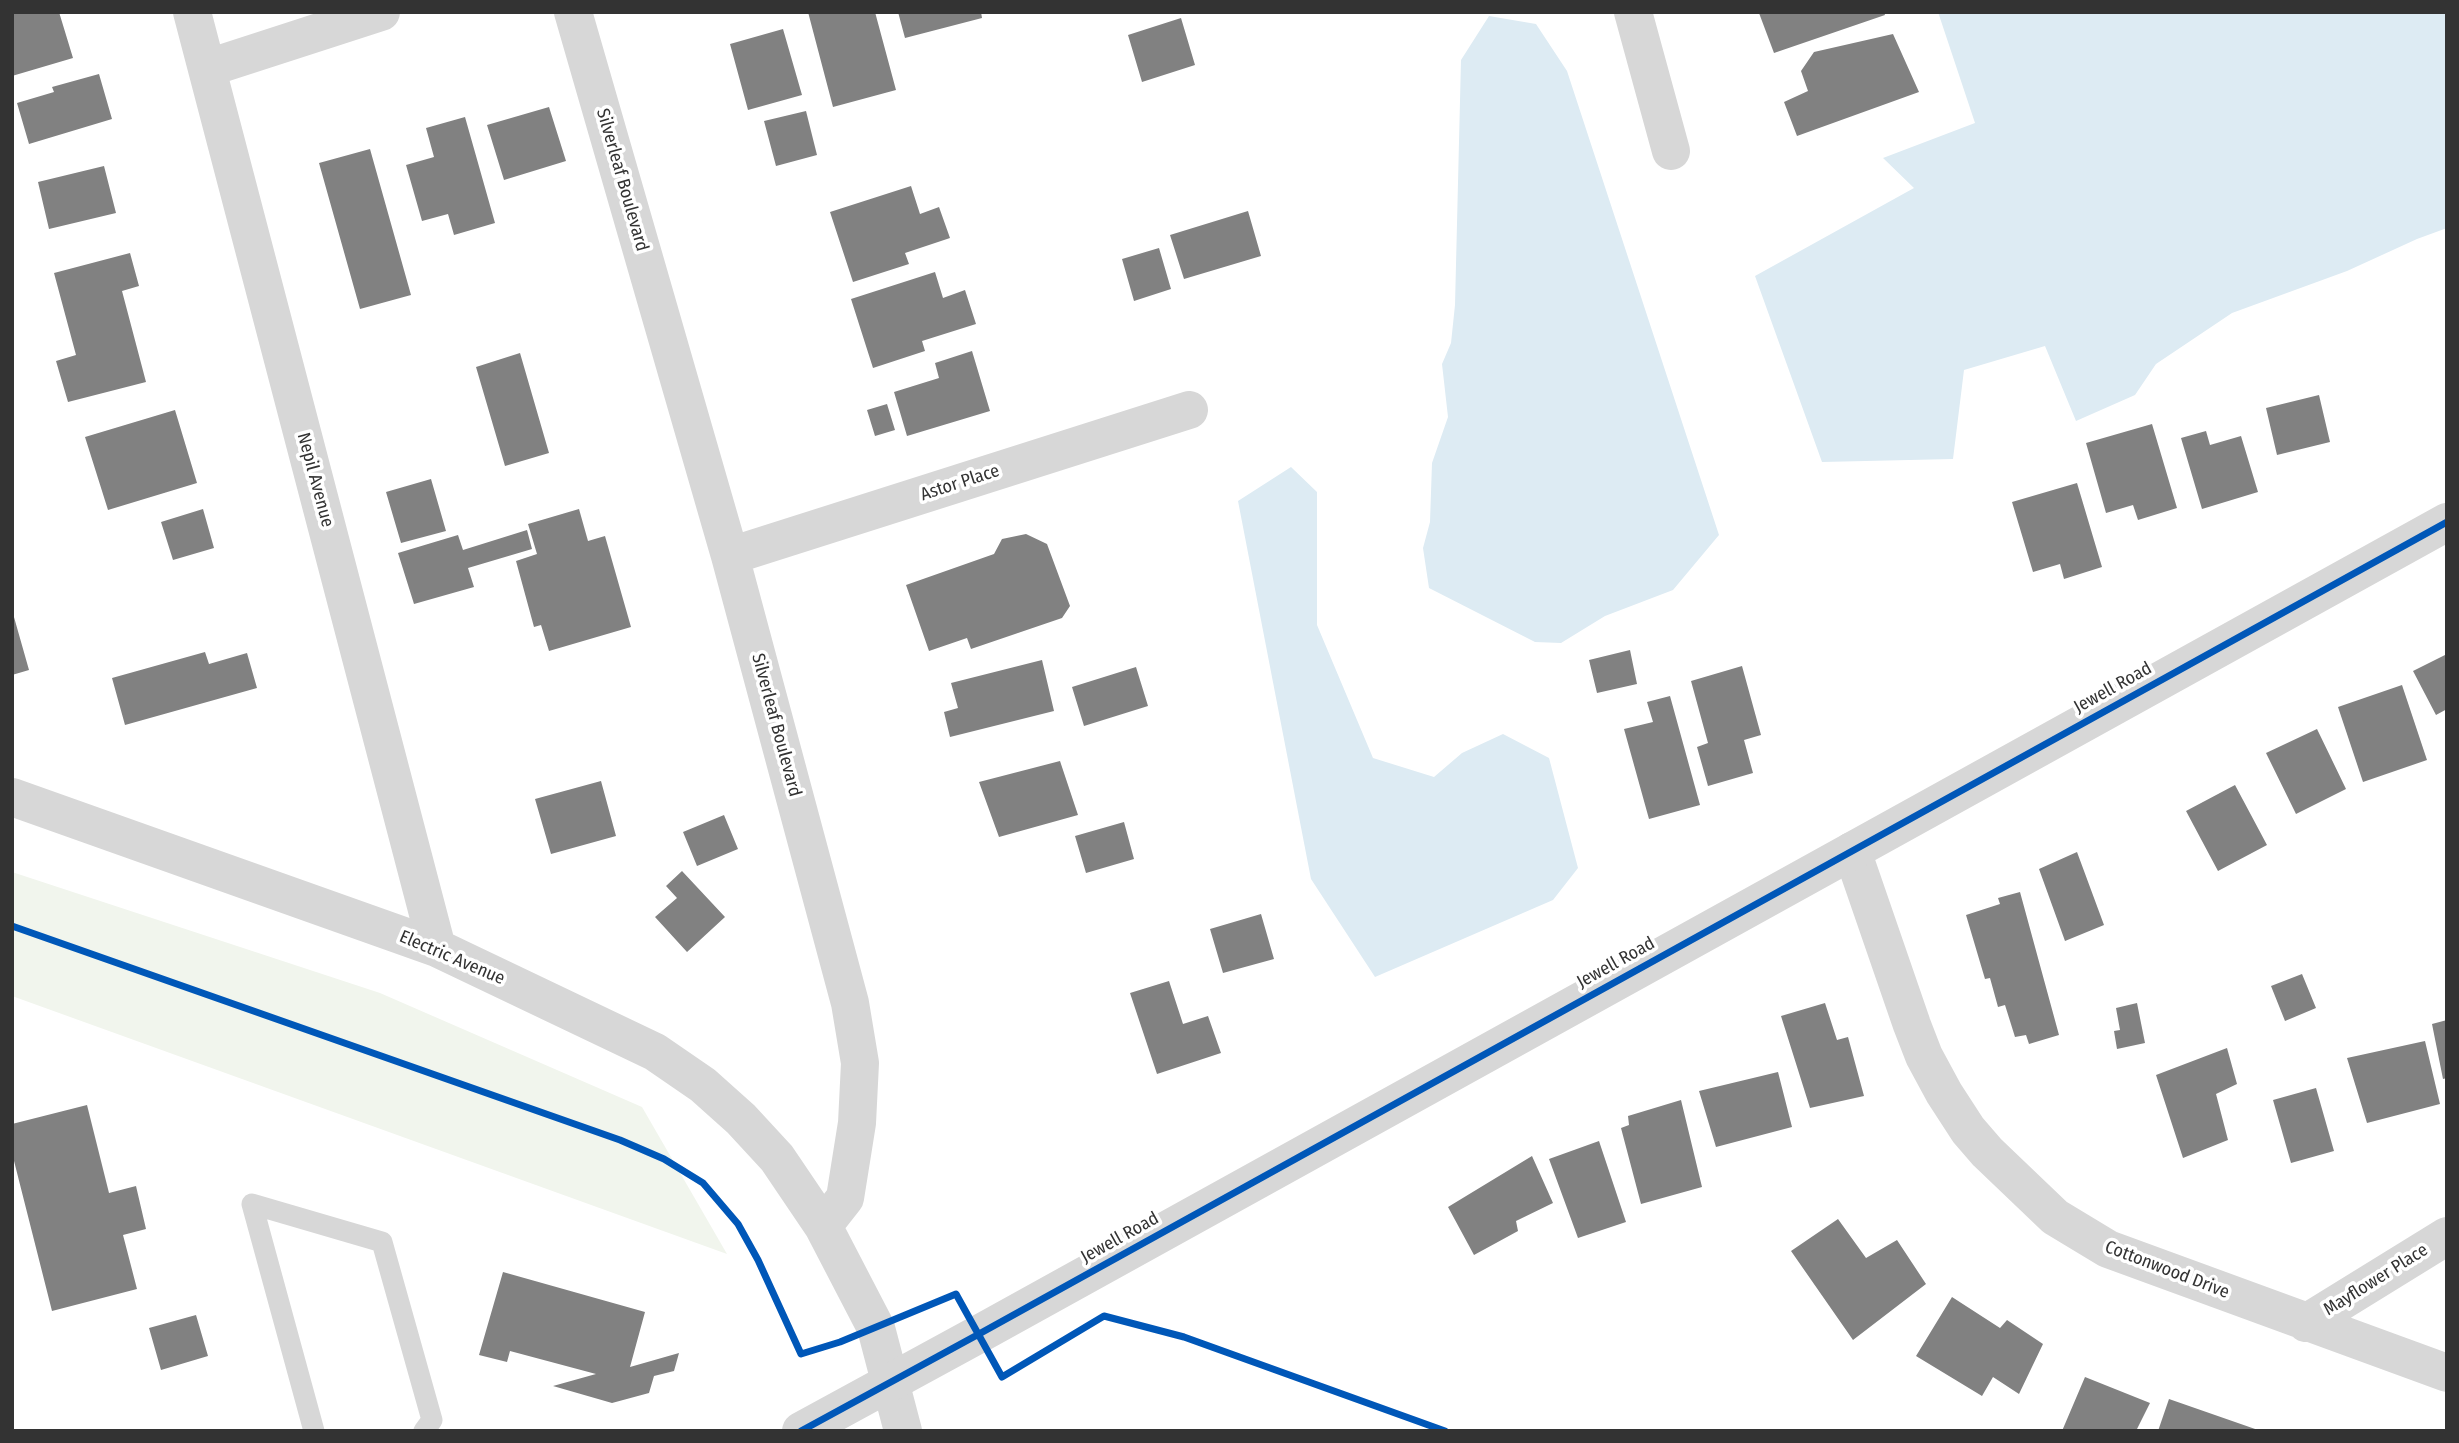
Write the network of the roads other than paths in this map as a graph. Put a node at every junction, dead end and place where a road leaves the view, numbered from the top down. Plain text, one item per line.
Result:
1 (192, 12) edge
2 (381, 12) edge
3 (573, 12) edge
4 (1633, 12) edge
5 (208, 68) junction
6 (1671, 151) dead end
7 (1189, 410) dead end
8 (2447, 522) edge
9 (730, 556) junction
10 (12, 797) edge
11 (1852, 851) junction
12 (437, 948) junction
13 (823, 1226) junction
14 (2447, 1236) edge
15 (2306, 1323) junction
16 (2447, 1373) edge
17 (891, 1383) junction
18 (314, 1431) edge
19 (424, 1431) edge
20 (801, 1431) edge
21 (903, 1431) edge

1 - 5 street, Nepil Avenue
2 - 5 street
3 - 9 street, Silverleaf Boulevard
4 - 6 street
5 - 12 street, Nepil Avenue
7 - 9 street, Astor Place
8 - 11 street, Jewell Road
9 - 13 street, Silverleaf Boulevard
10 - 12 street, Electric Avenue
11 - 15 street, Cottonwood Drive
11 - 17 street, Jewell Road
12 - 13 street, Electric Avenue
13 - 17 street
14 - 15 street, Mayflower Place
15 - 16 street, Cottonwood Drive
17 - 20 street, Jewell Road
17 - 21 street
18 - 19 lane

